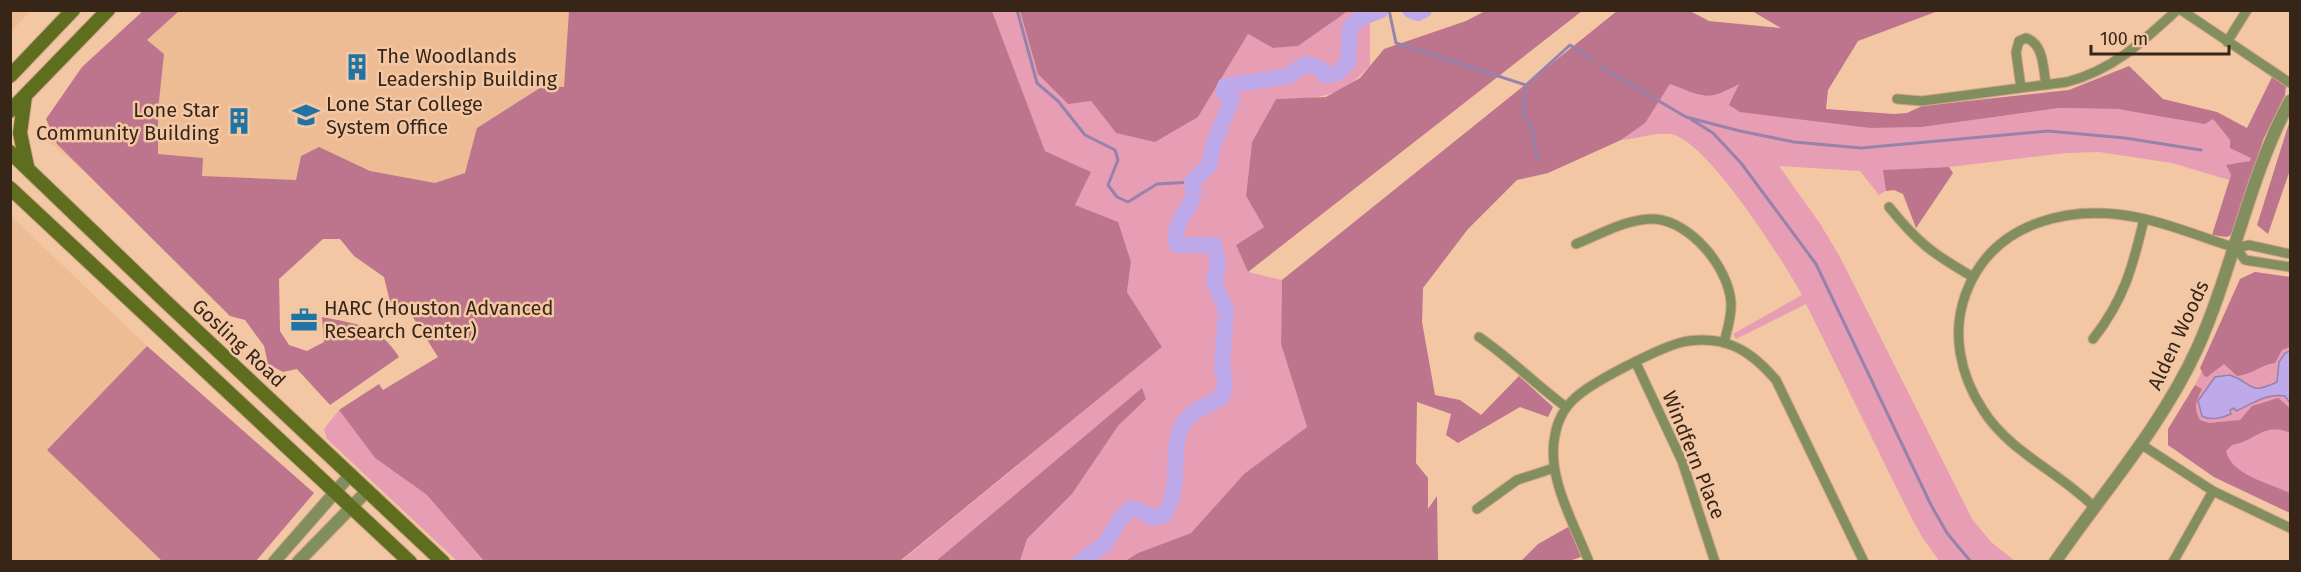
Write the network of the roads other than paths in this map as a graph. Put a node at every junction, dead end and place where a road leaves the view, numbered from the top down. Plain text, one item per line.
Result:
1 (73, 10) edge
2 (108, 10) edge
3 (2179, 10) edge
4 (2247, 10) edge
5 (2227, 42) junction
6 (13, 72) edge
7 (2290, 83) edge
8 (2046, 85) junction
9 (2021, 88) junction
10 (25, 96) junction
11 (1897, 99) dead end
12 (2290, 101) edge
13 (10, 111) edge
14 (10, 152) edge
15 (28, 168) junction
16 (10, 188) edge
17 (1889, 207) dead end
18 (2144, 219) junction
19 (1576, 244) dead end
20 (2236, 248) junction
21 (2290, 254) edge
22 (2290, 267) edge
23 (1973, 277) junction
24 (1479, 337) dead end
25 (2093, 339) dead end
26 (1724, 343) junction
27 (1636, 363) junction
28 (1566, 407) junction
29 (2142, 445) junction
30 (1554, 468) junction
31 (351, 474) junction
32 (368, 490) junction
33 (336, 491) junction
34 (2213, 491) junction
35 (352, 507) junction
36 (2095, 508) junction
37 (1477, 509) dead end
38 (2290, 528) edge
39 (274, 561) edge
40 (298, 561) edge
41 (410, 561) edge
42 (443, 561) edge
43 (1589, 561) edge
44 (1715, 561) edge
45 (1864, 561) edge
46 (2055, 561) edge
47 (2172, 561) edge

1 - 6 main road
2 - 10 main road
3 - 5 street
3 - 8 street
4 - 5 street
5 - 7 street
8 - 9 street
8 - 9 street
9 - 11 street
10 - 13 main road
10 - 15 main road
12 - 20 street, Alden Woods
14 - 15 main road, Gosling Road
15 - 31 main road, Gosling Road
16 - 33 main road
17 - 23 street
18 - 20 street
18 - 23 street
18 - 25 street
19 - 26 street
20 - 21 street
20 - 22 street
20 - 29 street, Alden Woods
23 - 36 street
24 - 28 street
26 - 27 street
26 - 45 street
27 - 28 street
27 - 44 street, Windfern Place
28 - 30 street
29 - 34 street
29 - 36 street, Alden Woods
30 - 37 street
30 - 43 street
31 - 32 main road, Gosling Road
31 - 33 street
32 - 35 street
32 - 42 main road, Gosling Road
33 - 35 main road
33 - 39 street
34 - 38 street
34 - 47 street
35 - 40 street
35 - 41 main road
36 - 46 street, Alden Woods

